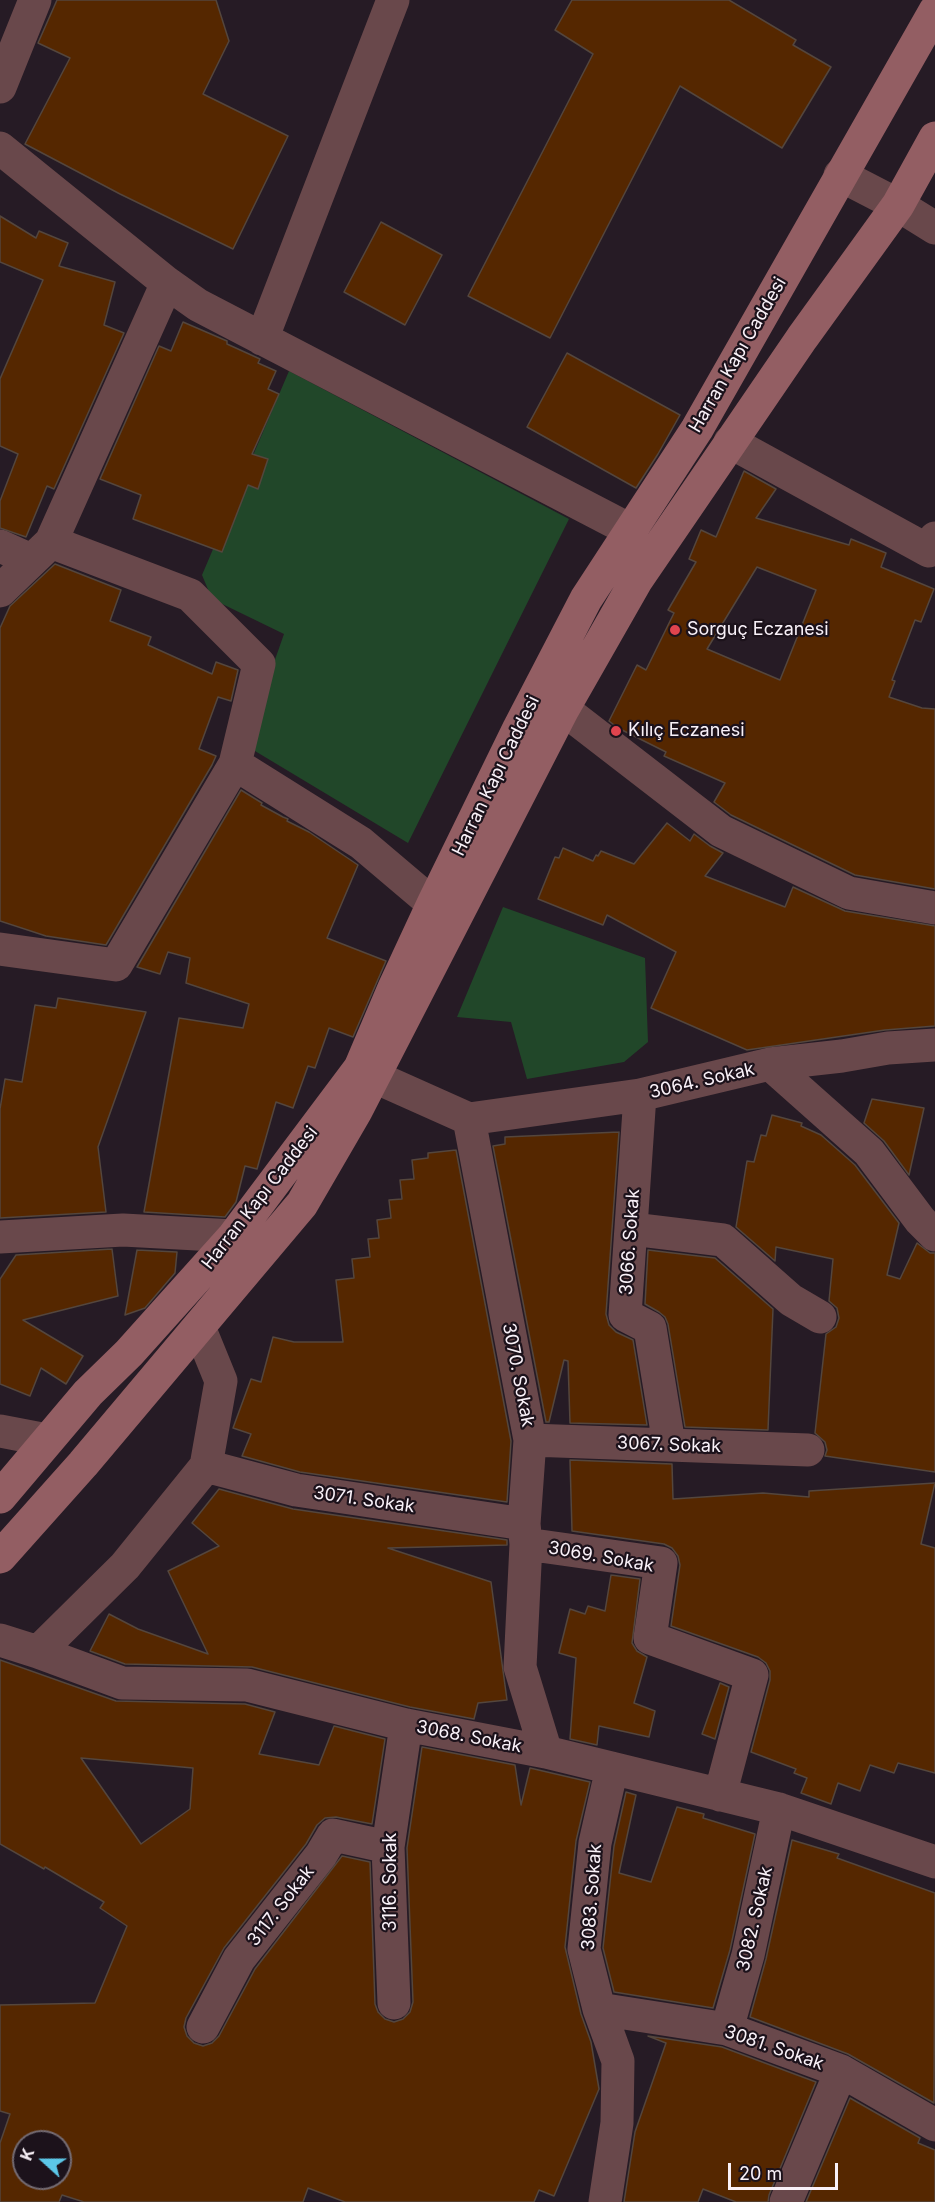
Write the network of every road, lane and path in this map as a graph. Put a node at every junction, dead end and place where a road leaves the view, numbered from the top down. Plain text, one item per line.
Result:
1 (34, 0) edge
2 (393, 0) edge
3 (935, 11) edge
4 (0, 87) edge
5 (935, 138) edge
6 (0, 148) edge
7 (840, 175) junction
8 (898, 205) junction
9 (935, 228) edge
10 (167, 283) junction
11 (262, 339) junction
12 (730, 442) junction
13 (630, 530) junction
14 (0, 546) edge
15 (933, 547) edge
16 (41, 551) junction
17 (0, 591) edge
18 (563, 709) junction
19 (235, 764) junction
20 (433, 904) junction
21 (935, 908) edge
22 (0, 949) edge
23 (935, 1045) edge
24 (770, 1064) junction
25 (368, 1072) junction
26 (640, 1095) junction
27 (469, 1119) junction
28 (632, 1229) junction
29 (935, 1235) edge
30 (234, 1236) junction
31 (0, 1237) edge
32 (820, 1317) dead end
33 (199, 1327) junction
34 (0, 1431) edge
35 (47, 1440) junction
36 (530, 1440) junction
37 (669, 1444) junction
38 (808, 1450) dead end
39 (206, 1466) junction
40 (0, 1497) edge
41 (525, 1534) junction
42 (0, 1557) edge
43 (0, 1640) edge
44 (39, 1652) junction
45 (406, 1725) junction
46 (546, 1752) junction
47 (612, 1768) junction
48 (720, 1795) junction
49 (779, 1809) junction
50 (388, 1847) junction
51 (935, 1862) edge
52 (394, 2003) dead end
53 (598, 2009) junction
54 (203, 2026) dead end
55 (727, 2029) junction
56 (841, 2071) junction
57 (935, 2125) edge
58 (605, 2202) edge
59 (786, 2202) edge

1 - 4 street
2 - 11 street
3 - 7 main road, Harran Kapı Caddesi
5 - 8 main road, Harran Kapı Caddesi
6 - 10 street
7 - 8 street
7 - 13 main road, Harran Kapı Caddesi
8 - 9 street
8 - 12 main road, Harran Kapı Caddesi
10 - 11 street
10 - 16 street
11 - 13 street
12 - 15 street
12 - 18 main road, Harran Kapı Caddesi
13 - 20 main road, Harran Kapı Caddesi
14 - 16 street
16 - 17 street
16 - 19 street
18 - 21 street
18 - 25 main road, Harran Kapı Caddesi
19 - 20 street
19 - 22 street
20 - 25 main road, Harran Kapı Caddesi
23 - 24 street
24 - 26 street, 3064. Sokak
24 - 29 street, 3064. Sokak
25 - 27 street
25 - 30 main road, Harran Kapı Caddesi
25 - 33 main road, Harran Kapı Caddesi
26 - 27 street, 3064. Sokak
26 - 28 street, 3066. Sokak
27 - 36 street, 3070. Sokak
28 - 32 street
28 - 37 street, 3066. Sokak
30 - 31 street
30 - 35 main road, Harran Kapı Caddesi
33 - 39 street
33 - 42 main road, Harran Kapı Caddesi
34 - 35 street
35 - 40 main road, Harran Kapı Caddesi
36 - 37 street, 3067. Sokak
36 - 41 street, 3070. Sokak
37 - 38 street, 3067. Sokak
39 - 41 street, 3071. Sokak
39 - 44 street
41 - 46 street, 3070. Sokak
41 - 48 street, 3069. Sokak
43 - 44 street, 3068. Sokak
44 - 45 street, 3068. Sokak
45 - 46 street, 3068. Sokak
45 - 50 street, 3116. Sokak
46 - 47 street, 3068. Sokak
47 - 48 street, 3068. Sokak
47 - 53 street, 3083. Sokak
48 - 49 street, 3068. Sokak
49 - 51 street, 3068. Sokak
49 - 55 street, 3082. Sokak
50 - 52 street, 3116. Sokak
50 - 54 street, 3117. Sokak
53 - 55 street, 3081. Sokak
53 - 58 street, 3083. Sokak
55 - 56 street, 3081. Sokak
56 - 57 street, 3081. Sokak
56 - 59 street

